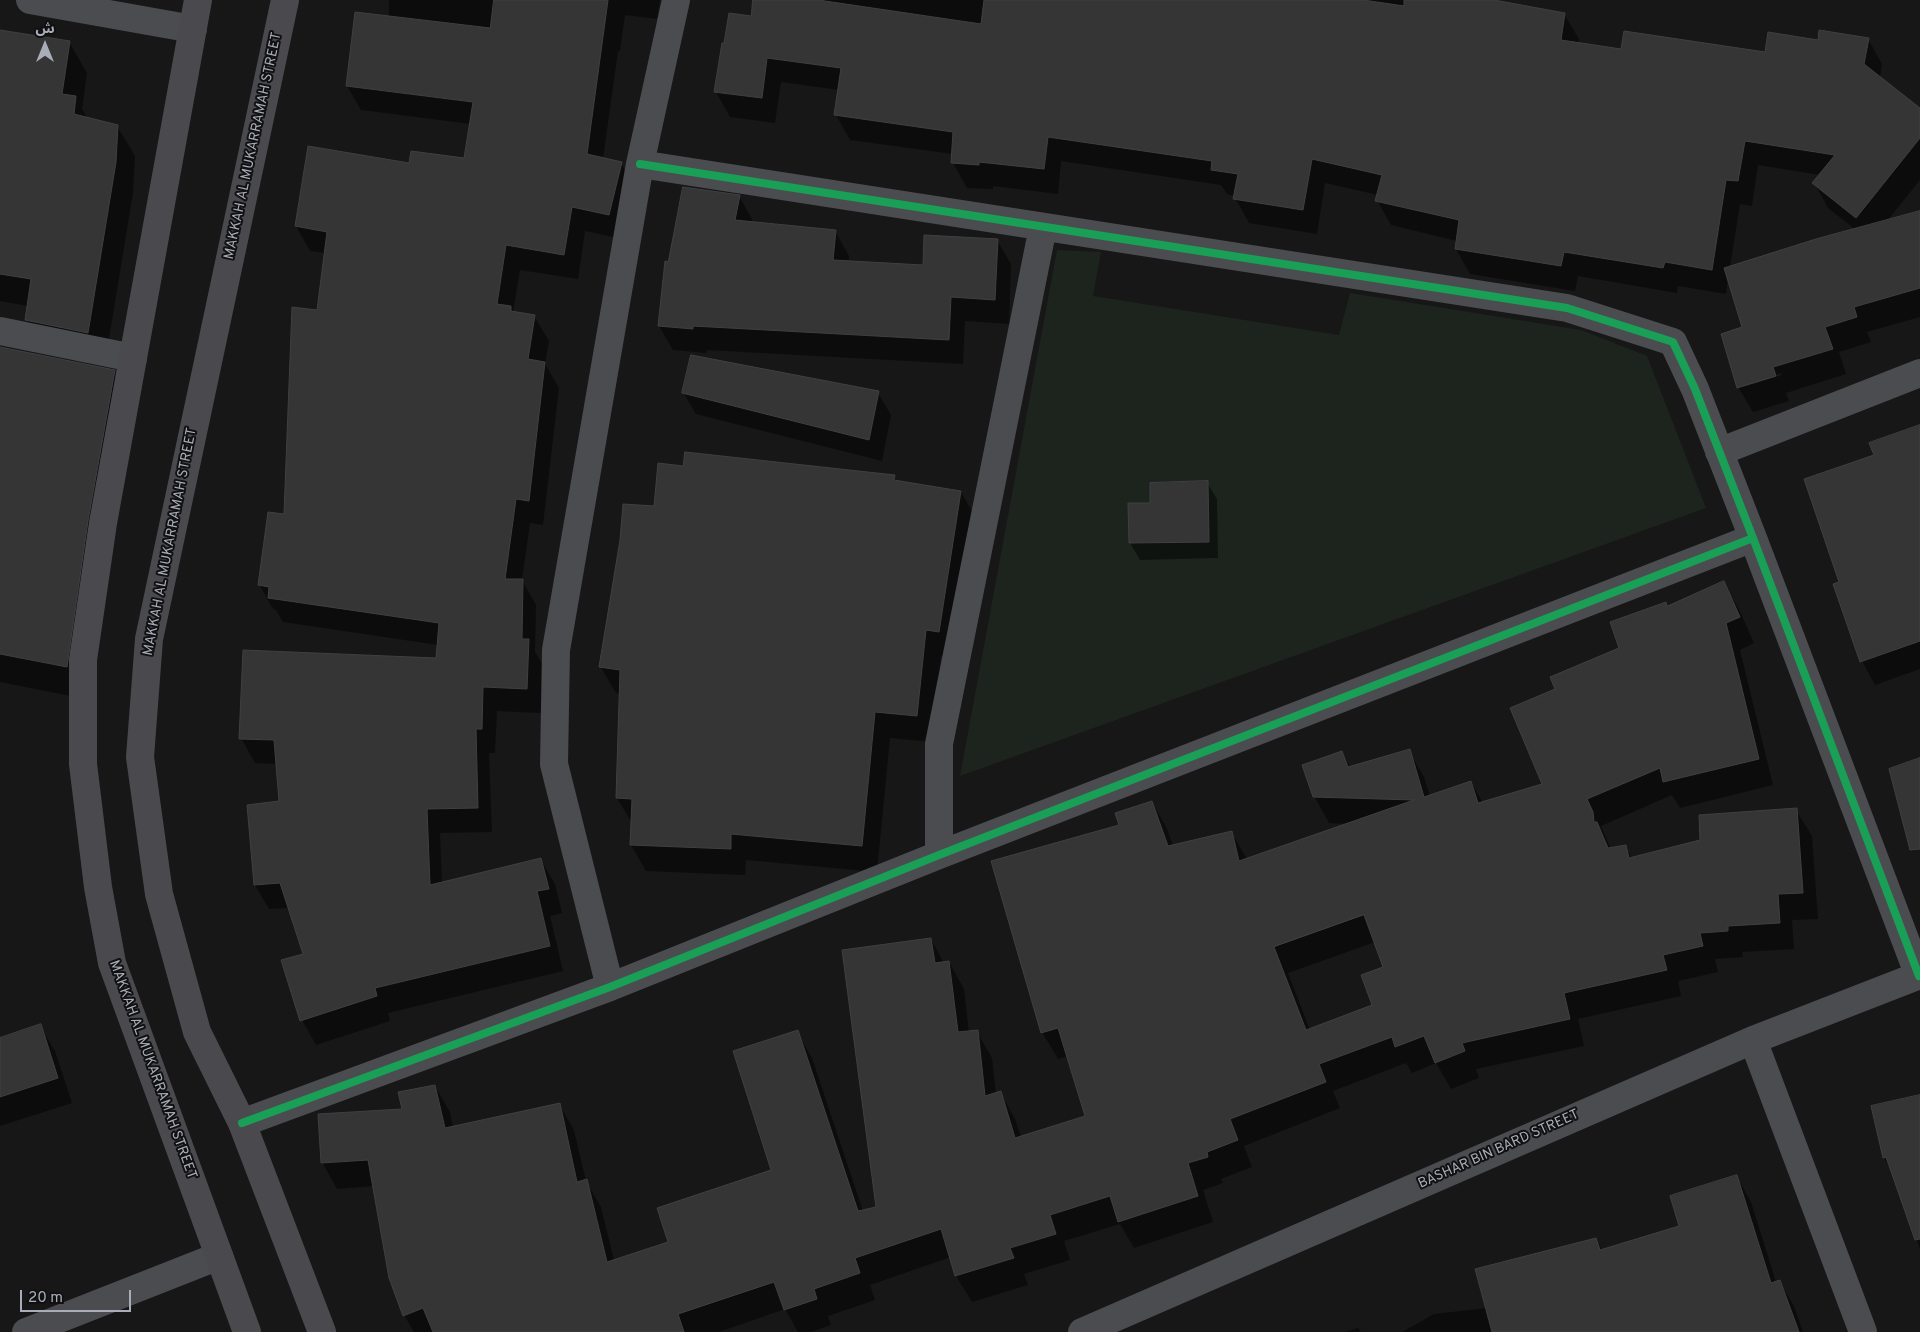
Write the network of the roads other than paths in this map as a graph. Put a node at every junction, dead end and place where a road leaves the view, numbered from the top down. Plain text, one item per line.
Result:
1 (30, 0) edge
2 (198, 0) edge
3 (285, 0) edge
4 (676, 0) edge
5 (193, 29) junction
6 (640, 164) junction
7 (1043, 227) junction
8 (0, 331) edge
9 (133, 358) junction
10 (1920, 373) edge
11 (1720, 452) junction
12 (1753, 538) junction
13 (939, 855) junction
14 (1919, 976) edge
15 (610, 987) junction
16 (1753, 1040) junction
17 (242, 1124) junction
18 (219, 1256) junction
19 (26, 1332) edge
20 (247, 1332) edge
21 (322, 1332) edge
22 (1082, 1332) edge
23 (1863, 1332) edge

1 - 5 street
2 - 5 main road, MAKKAH AL MUKARRAMAH STREET
3 - 17 main road, MAKKAH AL MUKARRAMAH STREET
4 - 6 street
5 - 9 main road, MAKKAH AL MUKARRAMAH STREET
6 - 7 street
6 - 15 street
7 - 11 street
7 - 13 street
8 - 9 street
9 - 18 main road, MAKKAH AL MUKARRAMAH STREET
10 - 11 street
11 - 12 street
12 - 13 street
12 - 14 street
13 - 15 street
14 - 16 street, BASHAR BIN BARD STREET
15 - 17 street
16 - 22 street, BASHAR BIN BARD STREET
16 - 23 street
17 - 21 main road, MAKKAH AL MUKARRAMAH STREET
18 - 19 street
18 - 20 main road, MAKKAH AL MUKARRAMAH STREET

